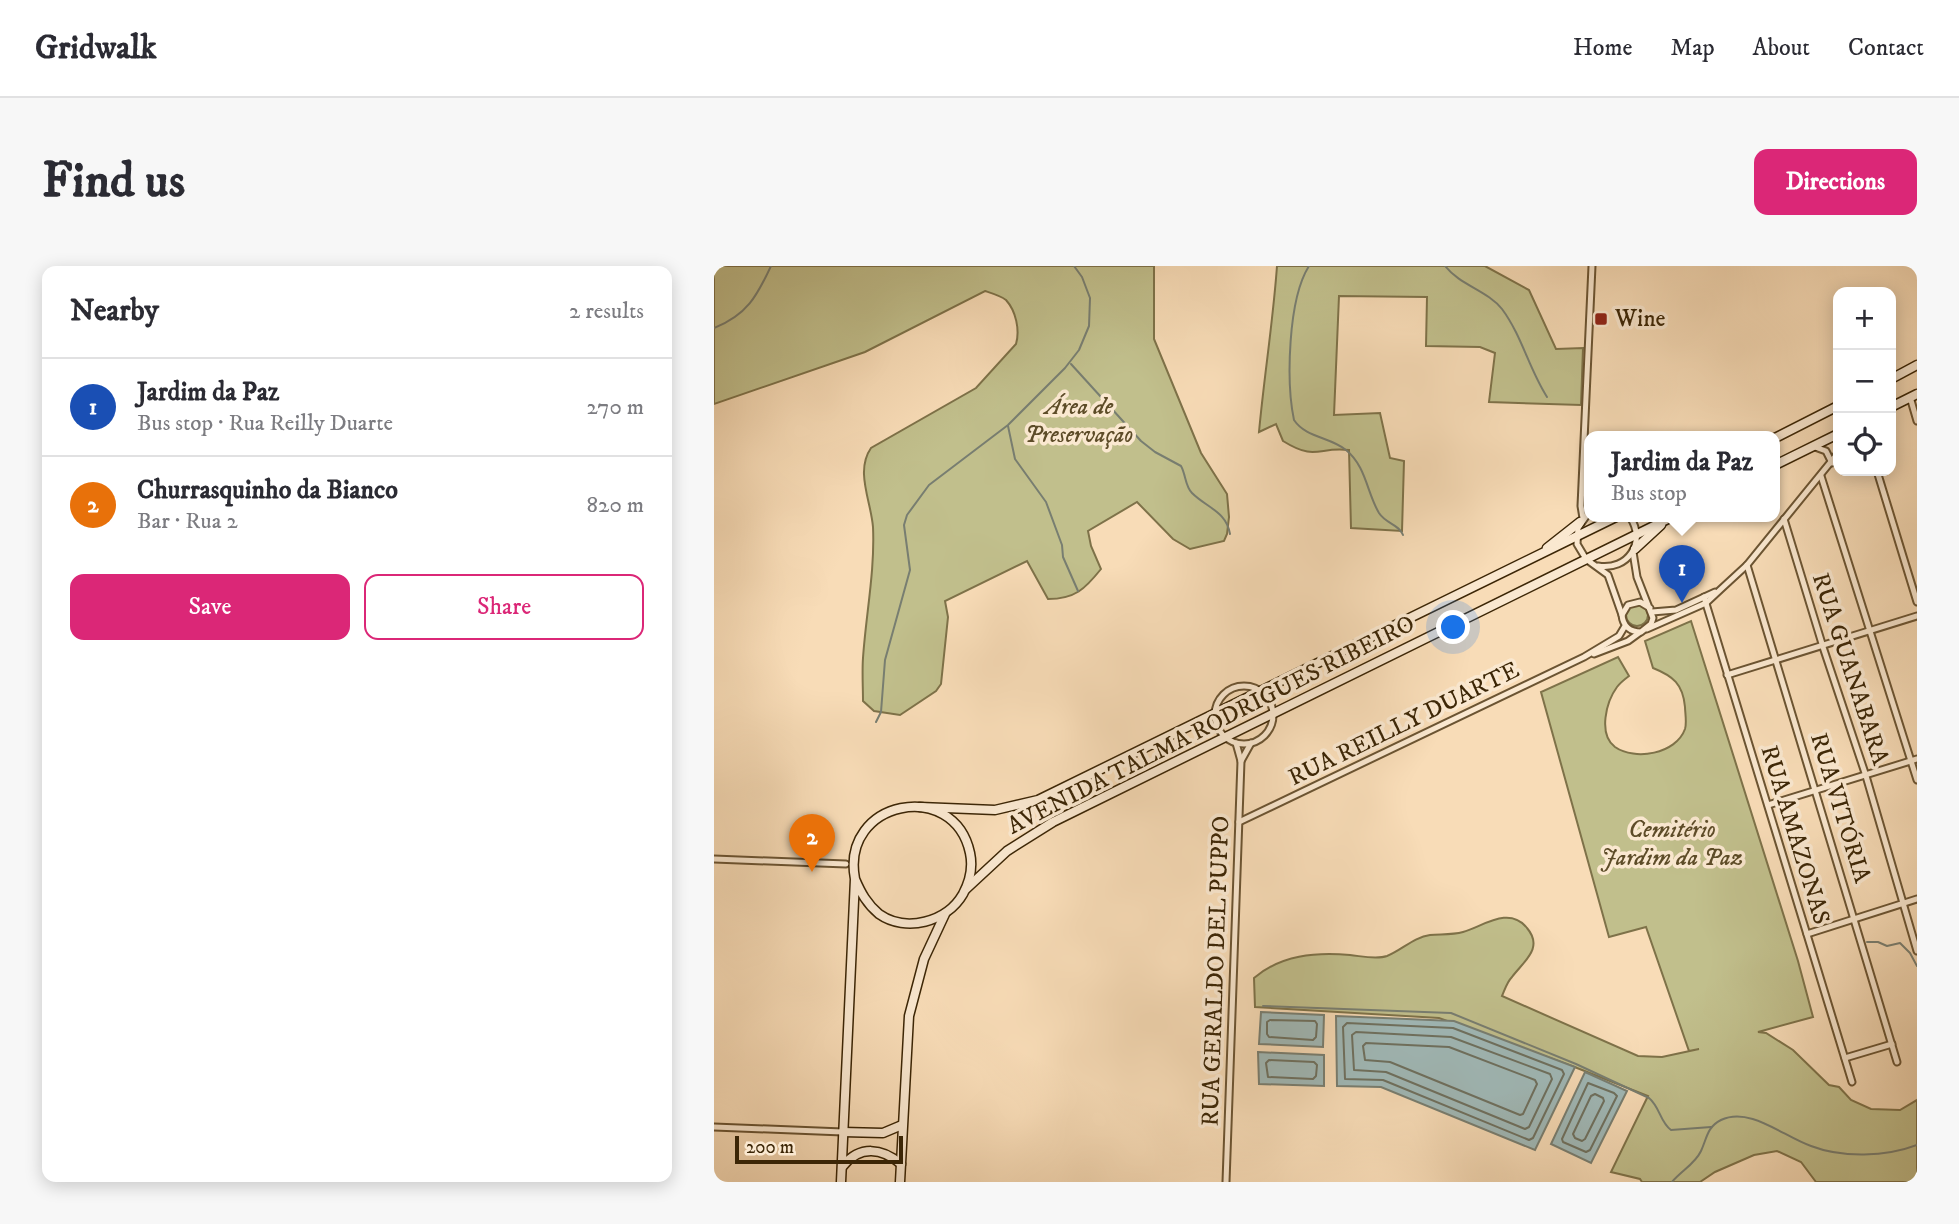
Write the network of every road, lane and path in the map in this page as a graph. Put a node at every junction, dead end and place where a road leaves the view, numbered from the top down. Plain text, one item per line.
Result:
1 (1592, 266) edge
2 (1917, 365) edge
3 (1896, 376) edge
4 (1913, 396) edge
5 (1896, 404) edge
6 (1833, 409) edge
7 (1917, 421) edge
8 (1585, 431) edge
9 (1780, 435) edge
10 (1833, 437) edge
11 (1584, 443) edge
12 (1813, 446) junction
13 (1780, 463) edge
14 (1832, 463) joint
15 (1583, 465) junction
16 (1584, 469) edge
17 (1821, 476) junction
18 (1879, 476) edge
19 (1584, 517) edge
20 (1784, 519) junction
21 (1581, 520) junction
22 (1606, 522) edge
23 (1632, 522) edge
24 (1662, 522) edge
25 (1665, 522) edge
26 (1637, 534) junction
27 (1576, 537) junction
28 (1634, 550) junction
29 (1539, 555) junction
30 (1586, 559) junction
31 (1595, 565) junction
32 (1746, 565) junction
33 (1705, 600) junction
34 (1917, 602) edge
35 (1651, 610) junction
36 (1622, 615) junction
37 (1917, 616) edge
38 (1625, 626) junction
39 (1871, 630) junction
40 (1644, 631) junction
41 (1823, 647) junction
42 (1584, 657) junction
43 (1776, 661) junction
44 (1727, 676) junction
45 (1262, 692) junction
46 (1273, 713) junction
47 (1214, 715) junction
48 (1225, 737) junction
49 (1236, 743) junction
50 (1251, 743) junction
51 (1914, 760) edge
52 (1241, 761) junction
53 (1866, 776) junction
54 (1917, 780) edge
55 (1816, 790) junction
56 (1768, 805) junction
57 (920, 807) junction
58 (1239, 822) junction
59 (714, 859) edge
60 (846, 864) dead end
61 (855, 879) junction
62 (966, 889) junction
63 (1917, 899) edge
64 (1902, 904) junction
65 (945, 914) junction
66 (1855, 919) junction
67 (1807, 934) junction
68 (1917, 951) edge
69 (1892, 1044) junction
70 (1845, 1058) junction
71 (1898, 1062) dead end
72 (1852, 1082) dead end
73 (902, 1125) junction
74 (714, 1128) edge
75 (844, 1132) junction
76 (901, 1164) junction
77 (842, 1167) junction
78 (841, 1182) edge
79 (900, 1182) edge
80 (1226, 1182) edge

1 - 8 street
2 - 3 main road
4 - 5 main road
4 - 7 street
6 - 9 main road
10 - 12 main road
11 - 15 street
12 - 13 main road
12 - 14 street
14 - 17 street, RUA REILLY DUARTE
15 - 16 street
15 - 21 street
17 - 20 street, RUA REILLY DUARTE
17 - 39 street
18 - 34 street
19 - 21 street
20 - 32 street, RUA REILLY DUARTE
20 - 41 street, RUA GUANABARA
21 - 27 street
21 - 29 main road
22 - 27 main road, AVENIDA TALMA RODRIGUES RIBEIRO
23 - 26 street
24 - 26 main road, AVENIDA TALMA RODRIGUES RIBEIRO
25 - 28 main road
26 - 28 street
26 - 30 main road, AVENIDA TALMA RODRIGUES RIBEIRO
27 - 29 main road, AVENIDA TALMA RODRIGUES RIBEIRO
27 - 30 street
28 - 31 street
28 - 35 street
29 - 45 main road, AVENIDA TALMA RODRIGUES RIBEIRO
30 - 31 street
30 - 46 main road, AVENIDA TALMA RODRIGUES RIBEIRO
31 - 36 street
32 - 33 street, RUA REILLY DUARTE
32 - 43 street, RUA VITÓRIA
33 - 35 street, RUA REILLY DUARTE
33 - 40 street, RUA REILLY DUARTE
33 - 44 street, RUA AMAZONAS
35 - 36 street
35 - 40 street
36 - 38 street
37 - 39 street
38 - 40 street
38 - 42 street, RUA REILLY DUARTE
39 - 41 street
39 - 51 street
40 - 42 street, RUA REILLY DUARTE
41 - 43 street
41 - 53 street, RUA GUANABARA
42 - 58 street, RUA REILLY DUARTE
43 - 44 street
43 - 55 street, RUA VITÓRIA
44 - 56 street, RUA AMAZONAS
45 - 46 street
45 - 47 main road, AVENIDA TALMA RODRIGUES RIBEIRO
45 - 47 street
46 - 48 main road, AVENIDA TALMA RODRIGUES RIBEIRO
46 - 50 street, RUA GERALDO DEL PUPPO
47 - 48 street
47 - 57 main road, AVENIDA TALMA RODRIGUES RIBEIRO
48 - 49 street
48 - 62 main road, AVENIDA TALMA RODRIGUES RIBEIRO
49 - 50 street
49 - 52 street, RUA GERALDO DEL PUPPO
50 - 52 street, RUA GERALDO DEL PUPPO
51 - 53 street
51 - 54 street
52 - 58 street, RUA GERALDO DEL PUPPO
53 - 55 street
53 - 64 street, RUA GUANABARA
55 - 56 street
55 - 66 street, RUA VITÓRIA
56 - 67 street, RUA AMAZONAS
57 - 61 main road
57 - 62 main road
58 - 80 street, RUA GERALDO DEL PUPPO
59 - 60 street
61 - 65 main road
61 - 75 main road
62 - 65 main road
63 - 64 street
64 - 66 street
64 - 68 street, RUA GUANABARA
65 - 73 main road
66 - 67 street
66 - 69 street, RUA VITÓRIA
67 - 70 street, RUA AMAZONAS
69 - 70 street
69 - 71 street, RUA VITÓRIA
70 - 72 street, RUA AMAZONAS
73 - 75 main road
73 - 76 main road
74 - 75 street
75 - 77 main road
76 - 77 main road
76 - 79 main road
77 - 78 main road

